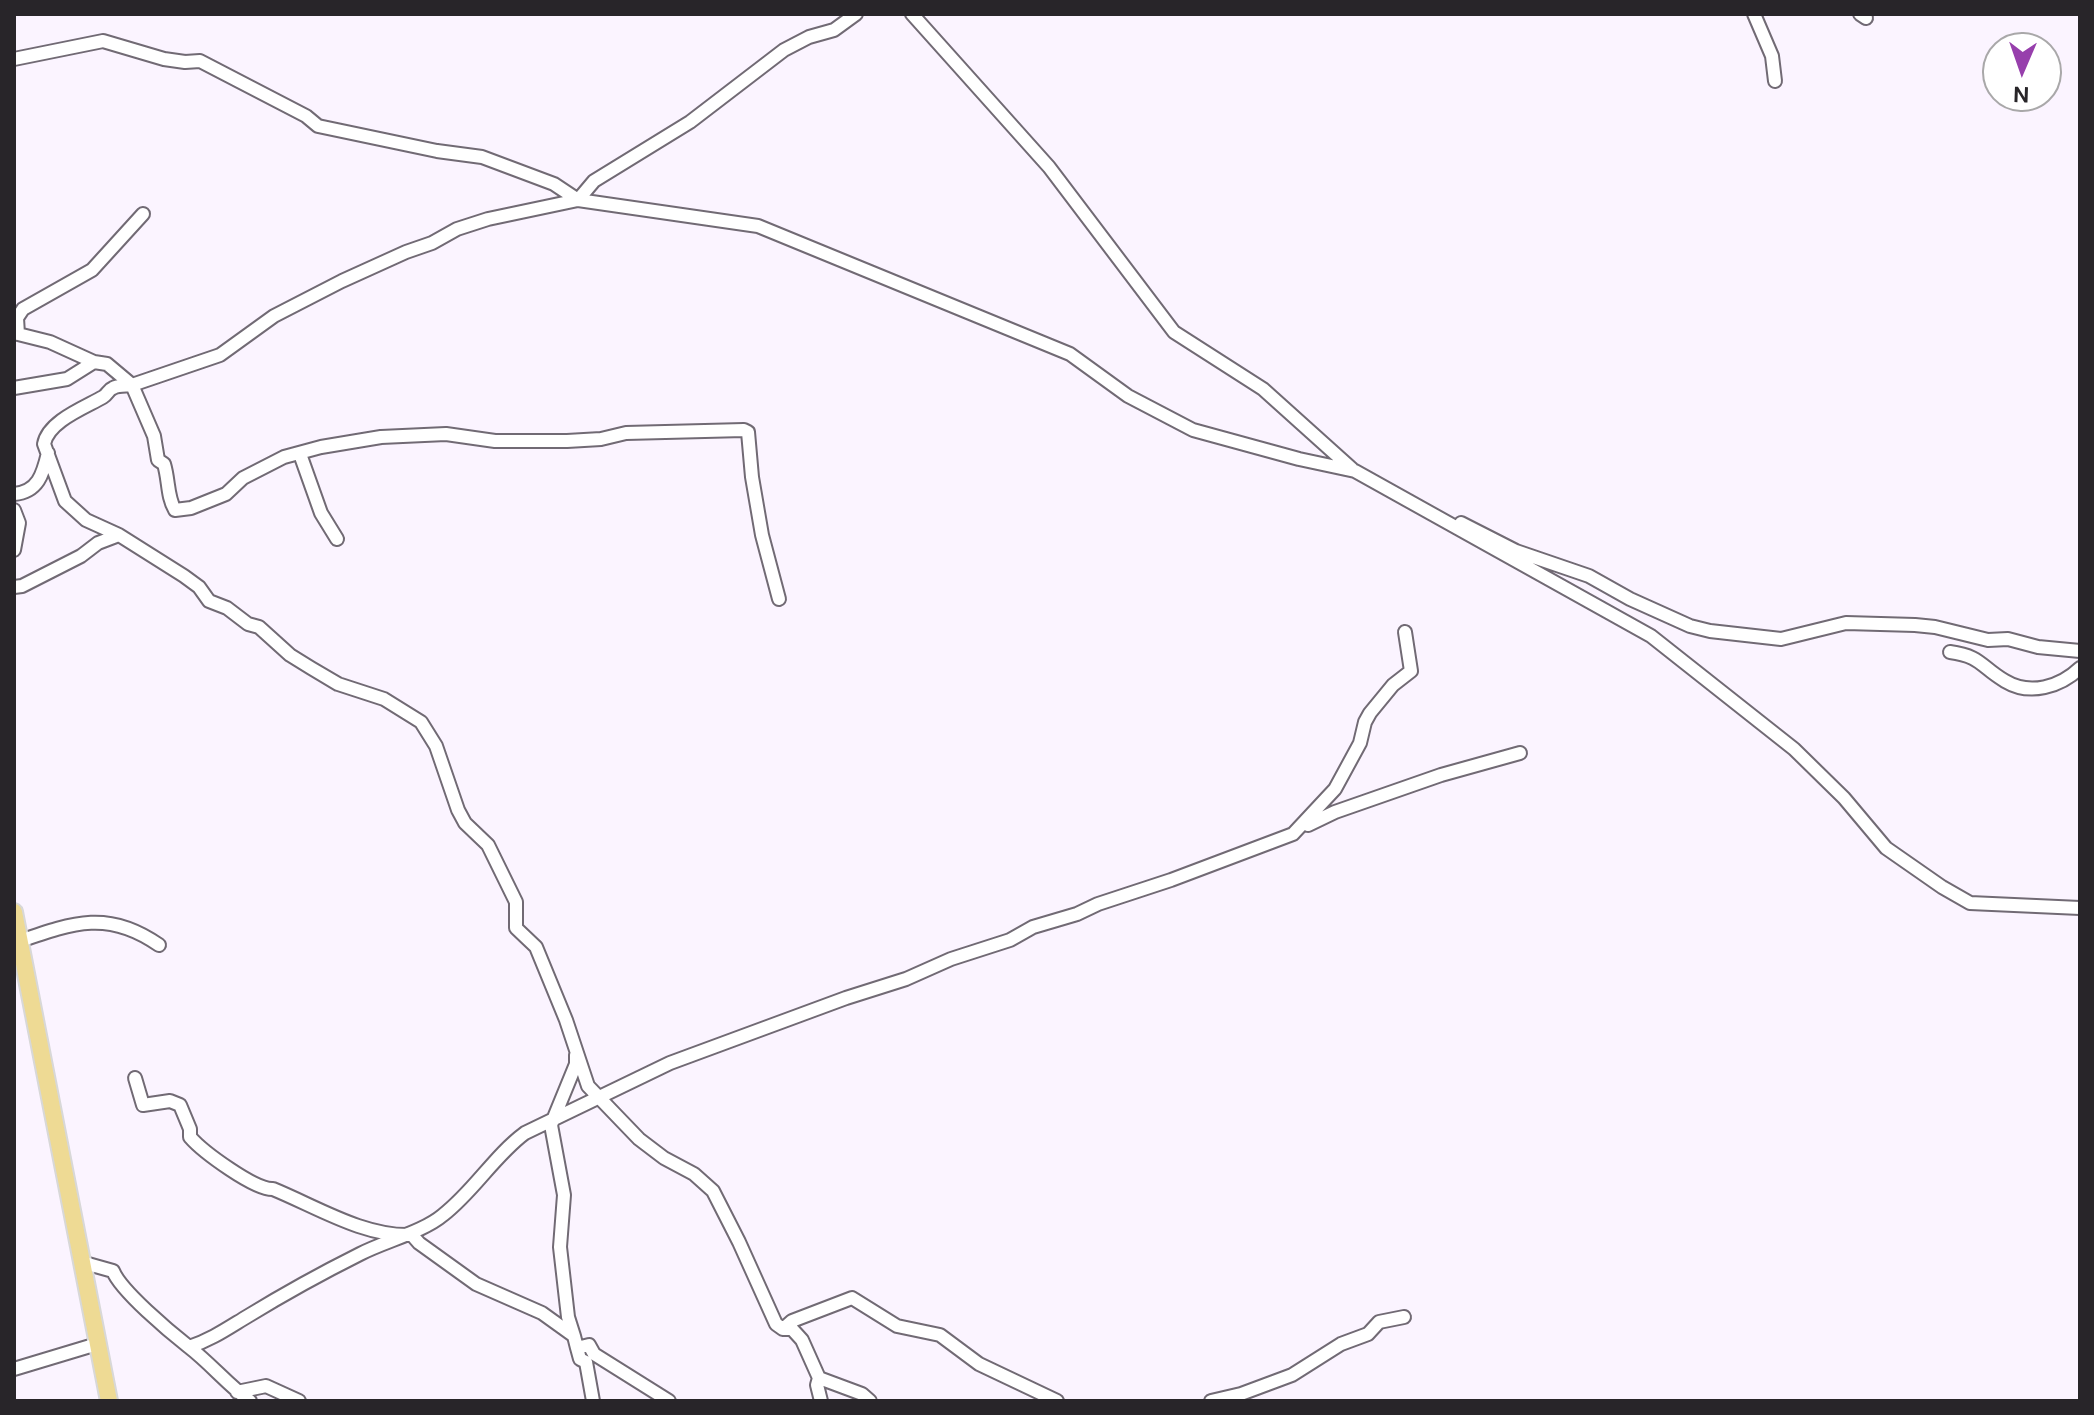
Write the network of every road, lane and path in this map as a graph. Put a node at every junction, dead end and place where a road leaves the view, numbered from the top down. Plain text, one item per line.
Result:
1 (856, 14) edge
2 (912, 14) edge
3 (1754, 14) edge
4 (14, 59) edge
5 (1775, 81) dead end
6 (578, 200) junction
7 (143, 214) dead end
8 (16, 334) edge
9 (94, 362) junction
10 (132, 385) junction
11 (14, 388) edge
12 (48, 453) junction
13 (300, 454) junction
14 (1355, 471) junction
15 (14, 494) edge
16 (1403, 498) junction
17 (14, 510) edge
18 (119, 535) junction
19 (337, 539) dead end
20 (14, 550) edge
21 (14, 587) edge
22 (779, 599) dead end
23 (1405, 632) dead end
24 (2080, 651) edge
25 (1950, 652) dead end
26 (2080, 668) edge
27 (1520, 753) dead end
28 (1293, 834) junction
29 (2080, 908) edge
30 (14, 912) edge
31 (20, 941) junction
32 (159, 945) dead end
33 (576, 1053) junction
34 (135, 1078) dead end
35 (597, 1099) junction
36 (553, 1118) junction
37 (399, 1236) junction
38 (81, 1262) junction
39 (1404, 1317) dead end
40 (783, 1329) junction
41 (575, 1342) junction
42 (97, 1344) junction
43 (189, 1347) junction
44 (14, 1369) edge
45 (819, 1378) junction
46 (1257, 1388) junction
47 (237, 1392) junction
48 (109, 1401) edge
49 (250, 1401) edge
50 (299, 1401) edge
51 (593, 1401) edge
52 (669, 1401) edge
53 (821, 1401) edge
54 (870, 1401) edge
55 (1057, 1401) edge
56 (1211, 1401) edge
57 (1264, 1401) edge

1 - 6 street
2 - 14 street
3 - 5 street
4 - 6 street
6 - 10 street
6 - 14 street
7 - 8 street
8 - 9 street
9 - 10 street
9 - 11 street
10 - 12 street
10 - 13 street
12 - 15 street
12 - 18 street
13 - 19 street
13 - 22 street
14 - 16 street
16 - 24 street
16 - 29 street
17 - 20 street
18 - 21 street
18 - 33 street
23 - 28 street
25 - 26 street
27 - 28 street
28 - 35 street
30 - 31 main road
31 - 32 street
31 - 38 main road
33 - 35 street
33 - 36 street
34 - 37 street
35 - 36 street
35 - 40 street
36 - 37 street
36 - 41 street
37 - 41 street
37 - 43 street
38 - 42 main road
38 - 43 street
39 - 46 street
40 - 45 street
40 - 55 street
41 - 51 street
41 - 52 street
42 - 44 street
42 - 48 main road
43 - 47 street
45 - 53 street
45 - 54 street
46 - 56 street
46 - 57 street
47 - 49 street
47 - 50 street

